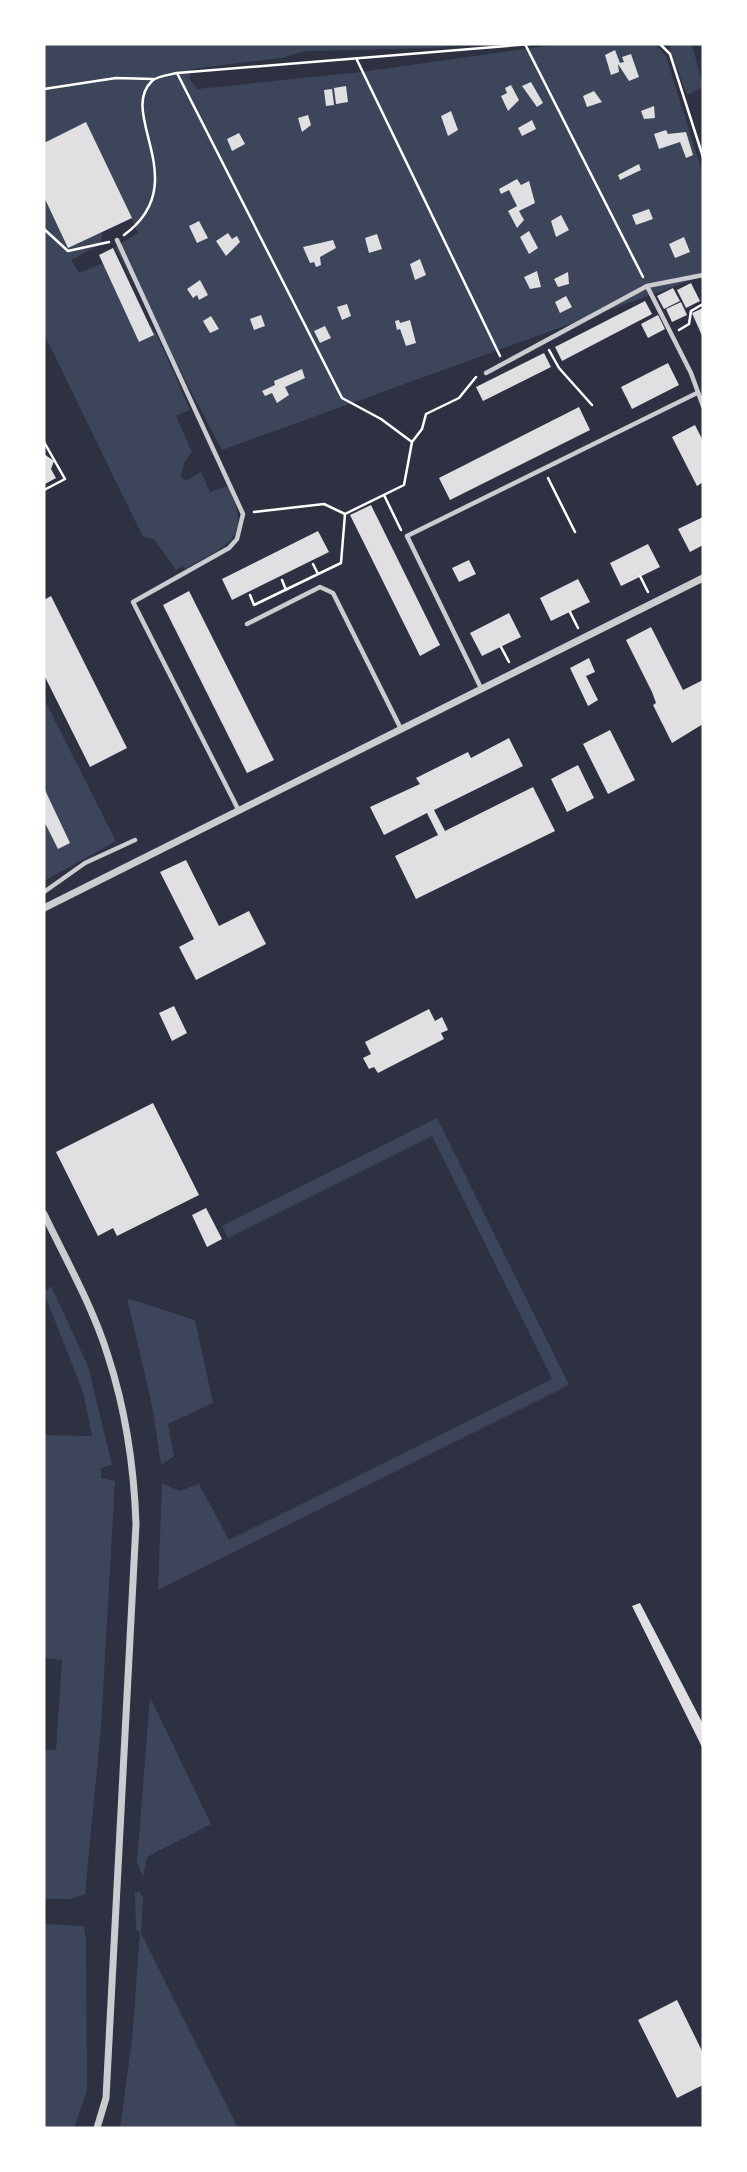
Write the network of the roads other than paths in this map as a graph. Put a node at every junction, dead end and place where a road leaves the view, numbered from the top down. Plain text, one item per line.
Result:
1 (117, 240) road end
2 (703, 275) edge
3 (647, 286) junction
4 (486, 373) road end
5 (696, 393) junction
6 (703, 406) edge
7 (703, 578) edge
8 (247, 624) dead end
9 (482, 689) junction
10 (401, 730) junction
11 (239, 811) junction
12 (135, 840) dead end
13 (44, 892) edge
14 (44, 908) edge
15 (44, 1214) edge
16 (97, 2128) edge

1 - 11 lane
2 - 3 lane
3 - 4 lane
3 - 5 lane
5 - 6 lane
5 - 9 lane
7 - 9 street
8 - 10 lane
9 - 10 street
10 - 11 street
11 - 14 street
12 - 13 lane
15 - 16 street

